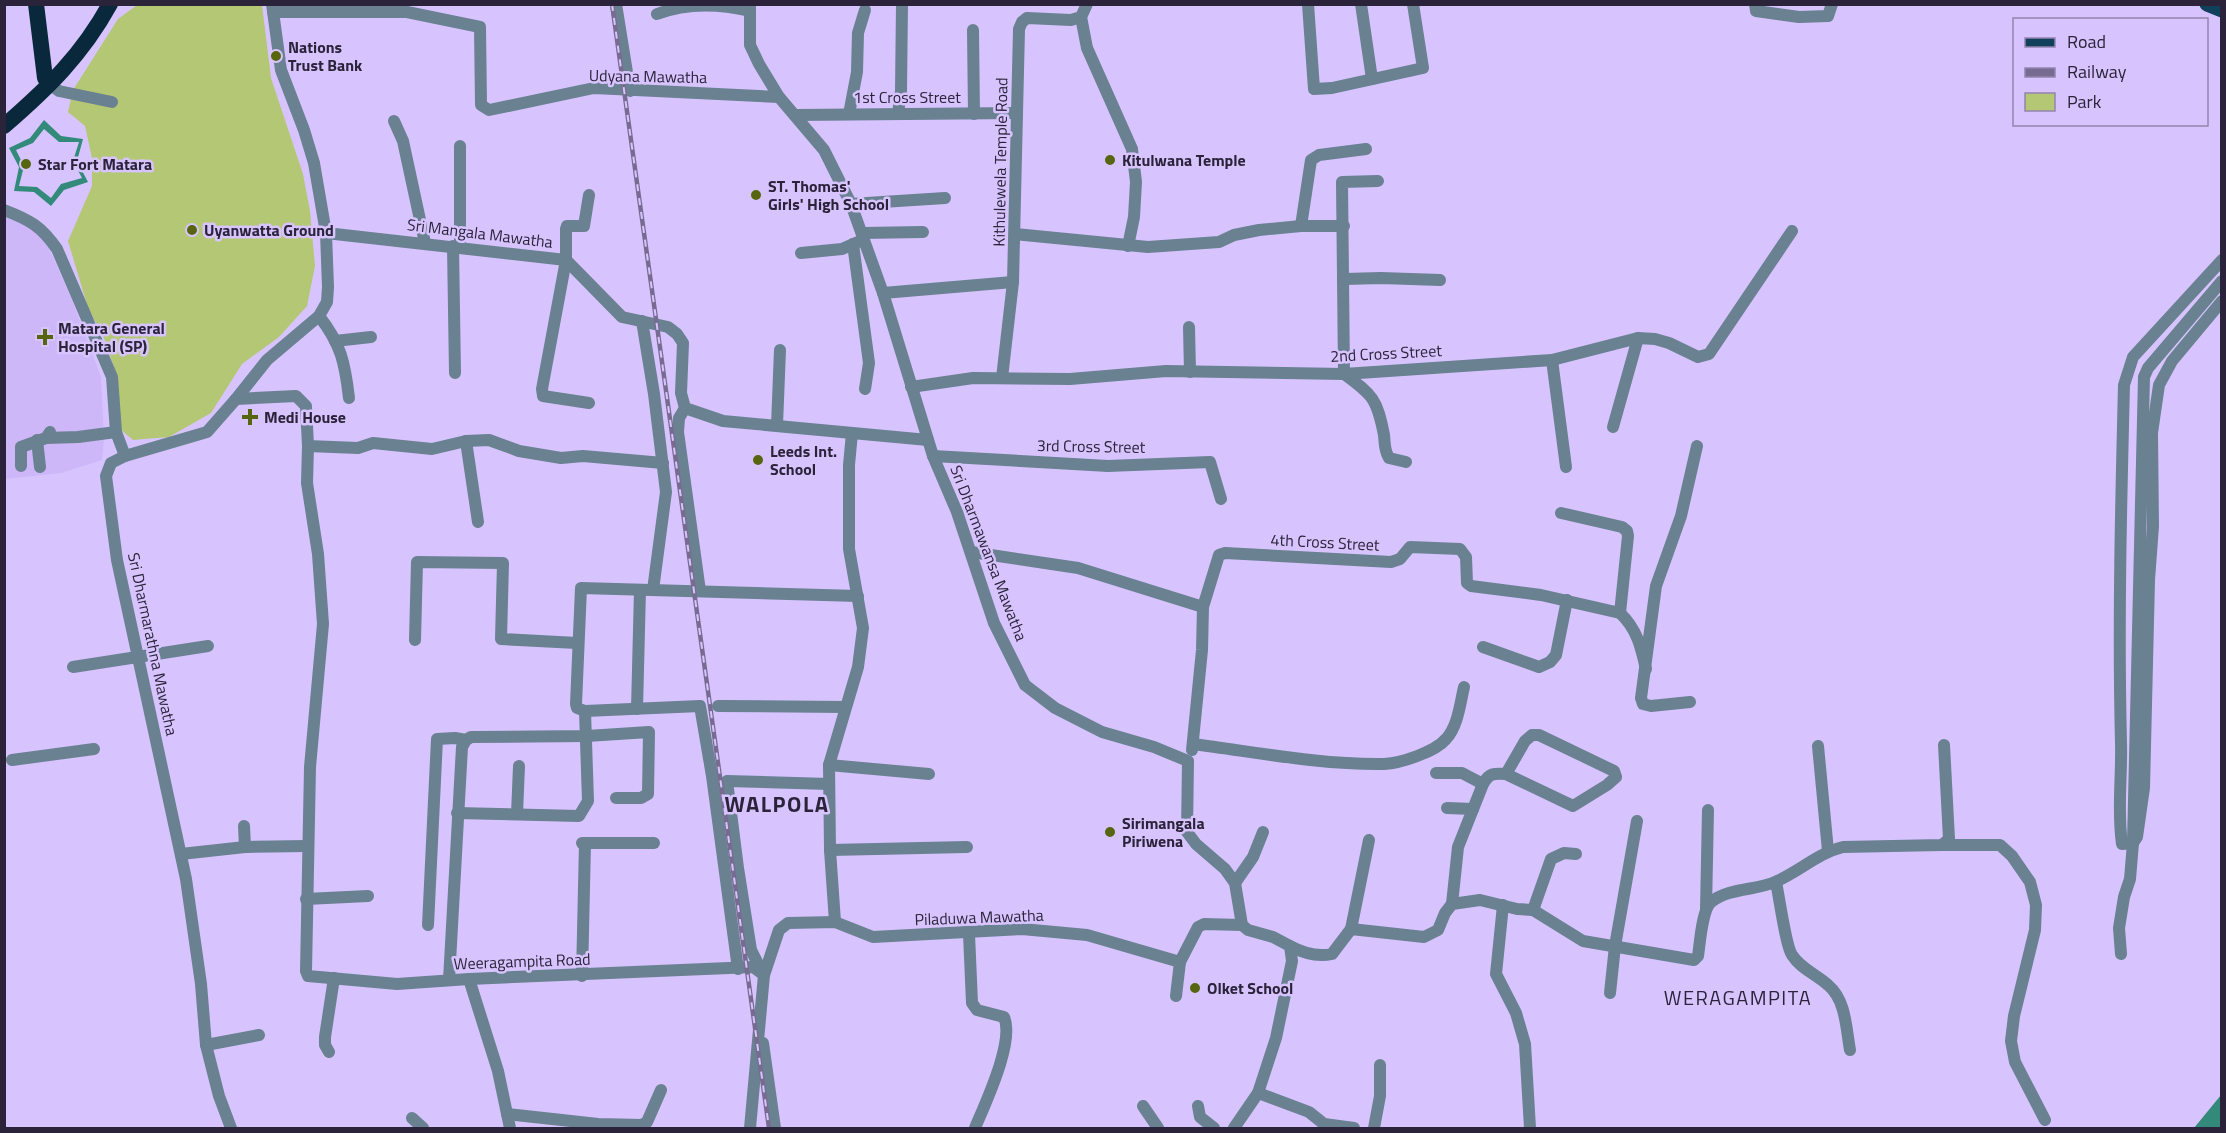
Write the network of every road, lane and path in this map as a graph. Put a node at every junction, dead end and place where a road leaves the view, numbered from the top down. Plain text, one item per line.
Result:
1 (36, 4) edge
2 (99, 4) edge
3 (110, 4) edge
4 (616, 4) edge
5 (902, 4) edge
6 (1087, 4) edge
7 (1308, 4) edge
8 (1361, 4) edge
9 (1413, 4) edge
10 (1755, 4) edge
11 (1832, 4) edge
12 (2207, 4) edge
13 (272, 8) edge
14 (408, 8) edge
15 (750, 8) edge
16 (865, 10) dead end
17 (2222, 10) edge
18 (657, 14) dead end
19 (1080, 17) junction
20 (973, 30) dead end
21 (1372, 79) junction
22 (48, 82) junction
23 (630, 91) junction
24 (779, 97) junction
25 (112, 102) dead end
26 (4, 112) edge
27 (1017, 113) junction
28 (849, 114) junction
29 (898, 114) junction
30 (974, 114) junction
31 (796, 115) junction
32 (394, 121) dead end
33 (4, 126) edge
34 (460, 146) dead end
35 (1365, 148) dead end
36 (1378, 181) dead end
37 (589, 195) dead end
38 (945, 198) dead end
39 (851, 204) junction
40 (4, 210) edge
41 (1301, 226) junction
42 (1344, 226) junction
43 (1792, 231) dead end
44 (923, 232) dead end
45 (326, 233) junction
46 (1015, 234) junction
47 (860, 239) junction
48 (425, 243) junction
49 (1128, 246) junction
50 (456, 247) junction
51 (801, 253) dead end
52 (566, 260) junction
53 (2222, 260) edge
54 (1344, 279) junction
55 (1440, 280) dead end
56 (2222, 281) edge
57 (1013, 282) junction
58 (884, 292) junction
59 (2222, 301) edge
60 (319, 316) junction
61 (642, 321) junction
62 (1189, 327) dead end
63 (371, 338) dead end
64 (1638, 338) junction
65 (335, 341) junction
66 (780, 350) dead end
67 (1552, 360) junction
68 (1190, 372) junction
69 (455, 373) dead end
70 (1344, 374) junction
71 (1002, 378) junction
72 (911, 387) junction
73 (865, 389) dead end
74 (349, 398) dead end
75 (236, 399) junction
76 (589, 403) dead end
77 (686, 408) junction
78 (777, 425) junction
79 (1613, 427) dead end
80 (852, 433) junction
81 (44, 436) junction
82 (117, 437) junction
83 (928, 440) junction
84 (466, 441) junction
85 (308, 446) junction
86 (1697, 446) dead end
87 (125, 456) junction
88 (933, 456) junction
89 (1406, 462) dead end
90 (111, 463) junction
91 (663, 463) junction
92 (21, 466) dead end
93 (40, 467) dead end
94 (1566, 467) dead end
95 (1221, 499) dead end
96 (1561, 513) dead end
97 (478, 522) dead end
98 (970, 552) junction
99 (640, 590) junction
100 (653, 590) junction
101 (700, 591) junction
102 (858, 596) junction
103 (1567, 600) junction
104 (1203, 607) junction
105 (1620, 613) junction
106 (415, 640) dead end
107 (578, 643) junction
108 (208, 646) dead end
109 (1483, 647) dead end
110 (140, 657) junction
111 (73, 667) dead end
112 (1646, 669) junction
113 (1464, 687) dead end
114 (1690, 702) dead end
115 (718, 706) dead end
116 (845, 707) junction
117 (637, 709) junction
118 (585, 711) junction
119 (587, 736) junction
120 (466, 740) junction
121 (1193, 744) junction
122 (1944, 745) dead end
123 (1818, 746) dead end
124 (94, 749) dead end
125 (12, 759) dead end
126 (1188, 761) junction
127 (829, 765) junction
128 (519, 766) dead end
129 (1436, 773) dead end
130 (929, 774) dead end
131 (1506, 774) junction
132 (829, 784) junction
133 (1483, 784) junction
134 (616, 798) dead end
135 (1447, 808) dead end
136 (1473, 809) junction
137 (1708, 810) dead end
138 (457, 813) junction
139 (517, 814) junction
140 (1637, 821) dead end
141 (244, 826) dead end
142 (1263, 832) dead end
143 (1369, 840) dead end
144 (654, 843) dead end
145 (2133, 843) junction
146 (1942, 845) junction
147 (307, 846) junction
148 (245, 847) junction
149 (967, 847) dead end
150 (830, 849) junction
151 (1828, 851) junction
152 (181, 854) junction
153 (1576, 854) dead end
154 (1776, 882) junction
155 (1235, 883) junction
156 (368, 896) dead end
157 (306, 899) junction
158 (1452, 904) junction
159 (1503, 904) junction
160 (1706, 909) junction
161 (1533, 910) junction
162 (835, 922) junction
163 (428, 925) dead end
164 (1242, 925) junction
165 (1351, 929) junction
166 (969, 934) junction
167 (1290, 946) junction
168 (1615, 946) junction
169 (2121, 954) dead end
170 (1180, 962) junction
171 (738, 969) junction
172 (582, 975) junction
173 (764, 975) junction
174 (334, 978) junction
175 (469, 979) junction
176 (449, 980) junction
177 (1610, 993) dead end
178 (1176, 996) dead end
179 (259, 1035) dead end
180 (206, 1045) junction
181 (1850, 1050) dead end
182 (329, 1052) dead end
183 (1380, 1065) dead end
184 (661, 1090) dead end
185 (1258, 1093) junction
186 (1143, 1106) dead end
187 (1198, 1106) dead end
188 (507, 1114) junction
189 (412, 1118) dead end
190 (2045, 1119) dead end
191 (231, 1128) edge
192 (423, 1128) edge
193 (510, 1128) edge
194 (750, 1128) edge
195 (775, 1128) edge
196 (975, 1128) edge
197 (1158, 1128) edge
198 (1214, 1128) edge
199 (1234, 1128) edge
200 (1354, 1128) edge
201 (1374, 1128) edge
202 (1530, 1128) edge

1 - 22 highway
2 - 22 highway
3 - 22 highway
4 - 23 street
5 - 29 street
6 - 19 street
7 - 21 street
8 - 21 street
9 - 21 street
10 - 11 street
12 - 17 main road
13 - 14 street, Udyana Mawatha
13 - 45 street
14 - 23 street, Udyana Mawatha
15 - 18 street
15 - 24 street, Sri Dharmawansa Mawatha
16 - 28 street
19 - 27 street, Kithulewela Temple Road
19 - 49 street
20 - 30 street
22 - 25 street
22 - 26 highway
22 - 33 highway
23 - 24 street, Udyana Mawatha
24 - 31 street, Sri Dharmawansa Mawatha
27 - 30 street, 1st Cross Street
27 - 46 street, Kithulewela Temple Road
28 - 29 street, 1st Cross Street
28 - 31 street, 1st Cross Street
29 - 30 street, 1st Cross Street
31 - 39 street, Sri Dharmawansa Mawatha
32 - 48 street
34 - 50 street
35 - 41 street
36 - 42 street
37 - 52 street
38 - 39 street
39 - 47 street, Sri Dharmawansa Mawatha
40 - 82 street
41 - 42 street
41 - 49 street
42 - 54 street
43 - 64 street, 2nd Cross Street
44 - 47 street
45 - 48 street, Sri Mangala Mawatha
45 - 60 street
46 - 49 street
46 - 57 street, Kithulewela Temple Road
47 - 51 street
47 - 58 street, Sri Dharmawansa Mawatha
47 - 73 street
48 - 50 street, Sri Mangala Mawatha
50 - 52 street, Sri Mangala Mawatha
50 - 69 street
52 - 61 street, Sri Mangala Mawatha
52 - 76 street
53 - 145 street
54 - 55 street
54 - 70 street
56 - 145 street
57 - 58 street
57 - 71 street, Kithulewela Temple Road
58 - 72 street, Sri Dharmawansa Mawatha
59 - 145 street
60 - 65 street
60 - 75 street
61 - 77 street, Sri Mangala Mawatha
61 - 91 street
62 - 68 street
63 - 65 street
64 - 67 street, 2nd Cross Street
64 - 79 street
65 - 74 street
66 - 78 street
67 - 70 street, 2nd Cross Street
67 - 94 street
68 - 70 street, 2nd Cross Street
68 - 71 street, 2nd Cross Street
70 - 89 street
71 - 72 street, 2nd Cross Street
72 - 83 street, Sri Dharmawansa Mawatha
75 - 85 street
75 - 87 street
77 - 78 street
77 - 101 street
78 - 80 street
80 - 83 street
80 - 102 street
81 - 82 street
81 - 92 street
81 - 93 street
82 - 87 street
82 - 90 street, Sri Dharmarathna Mawatha
83 - 88 street, Sri Dharmawansa Mawatha
84 - 85 street
84 - 91 street
84 - 97 street
85 - 147 street
86 - 112 street
87 - 90 street
88 - 95 street, 3rd Cross Street
88 - 98 street, Sri Dharmawansa Mawatha
90 - 110 street, Sri Dharmarathna Mawatha
91 - 100 street
96 - 105 street
98 - 104 street
98 - 126 street, Sri Dharmawansa Mawatha
99 - 100 street
99 - 107 street
99 - 117 street
100 - 101 street
101 - 102 street
102 - 116 street
103 - 104 street, 4th Cross Street
103 - 105 street, 4th Cross Street
103 - 109 street
104 - 121 street
105 - 112 street
106 - 107 street
107 - 118 street
108 - 110 street
110 - 111 street
110 - 152 street, Sri Dharmarathna Mawatha
112 - 114 street
113 - 121 street
115 - 116 street
116 - 127 street
117 - 118 street
117 - 171 street
118 - 119 street
119 - 120 street
119 - 134 street
119 - 139 street
120 - 138 street
120 - 163 street
121 - 126 street
122 - 146 street
123 - 151 street
124 - 125 street
126 - 155 street
127 - 130 street
127 - 132 street
128 - 139 street
129 - 133 street
131 - 131 street
131 - 133 street
132 - 150 street
132 - 173 street
133 - 136 street
135 - 136 street
136 - 158 street
137 - 160 street
138 - 139 street
138 - 176 street
140 - 168 street
141 - 148 street
142 - 155 street
143 - 165 street
144 - 172 street
145 - 169 street
146 - 151 street
146 - 190 street
147 - 148 street
147 - 157 street
148 - 152 street
149 - 150 street
150 - 162 street
151 - 154 street
152 - 180 street, Sri Dharmarathna Mawatha
153 - 161 street
154 - 160 street
154 - 181 street
155 - 164 street
156 - 157 street
157 - 174 street, Weeragampita Road
158 - 159 street
158 - 165 street
159 - 161 street
159 - 202 street
160 - 168 street
161 - 168 street
162 - 166 street, Piladuwa Mawatha
162 - 173 street, Piladuwa Mawatha
164 - 167 street
164 - 170 street
165 - 167 street
166 - 170 street, Piladuwa Mawatha
166 - 196 street
167 - 185 street
168 - 177 street
170 - 178 street
171 - 172 street, Weeragampita Road
171 - 173 street, Weeragampita Road
172 - 175 street, Weeragampita Road
173 - 194 street
173 - 195 street
174 - 176 street, Weeragampita Road
174 - 182 street
175 - 176 street, Weeragampita Road
175 - 188 street
179 - 180 street
180 - 191 street, Sri Dharmarathna Mawatha
183 - 201 street
184 - 188 street
185 - 199 street
185 - 200 street
186 - 197 street
187 - 198 street
188 - 193 street
189 - 192 street

